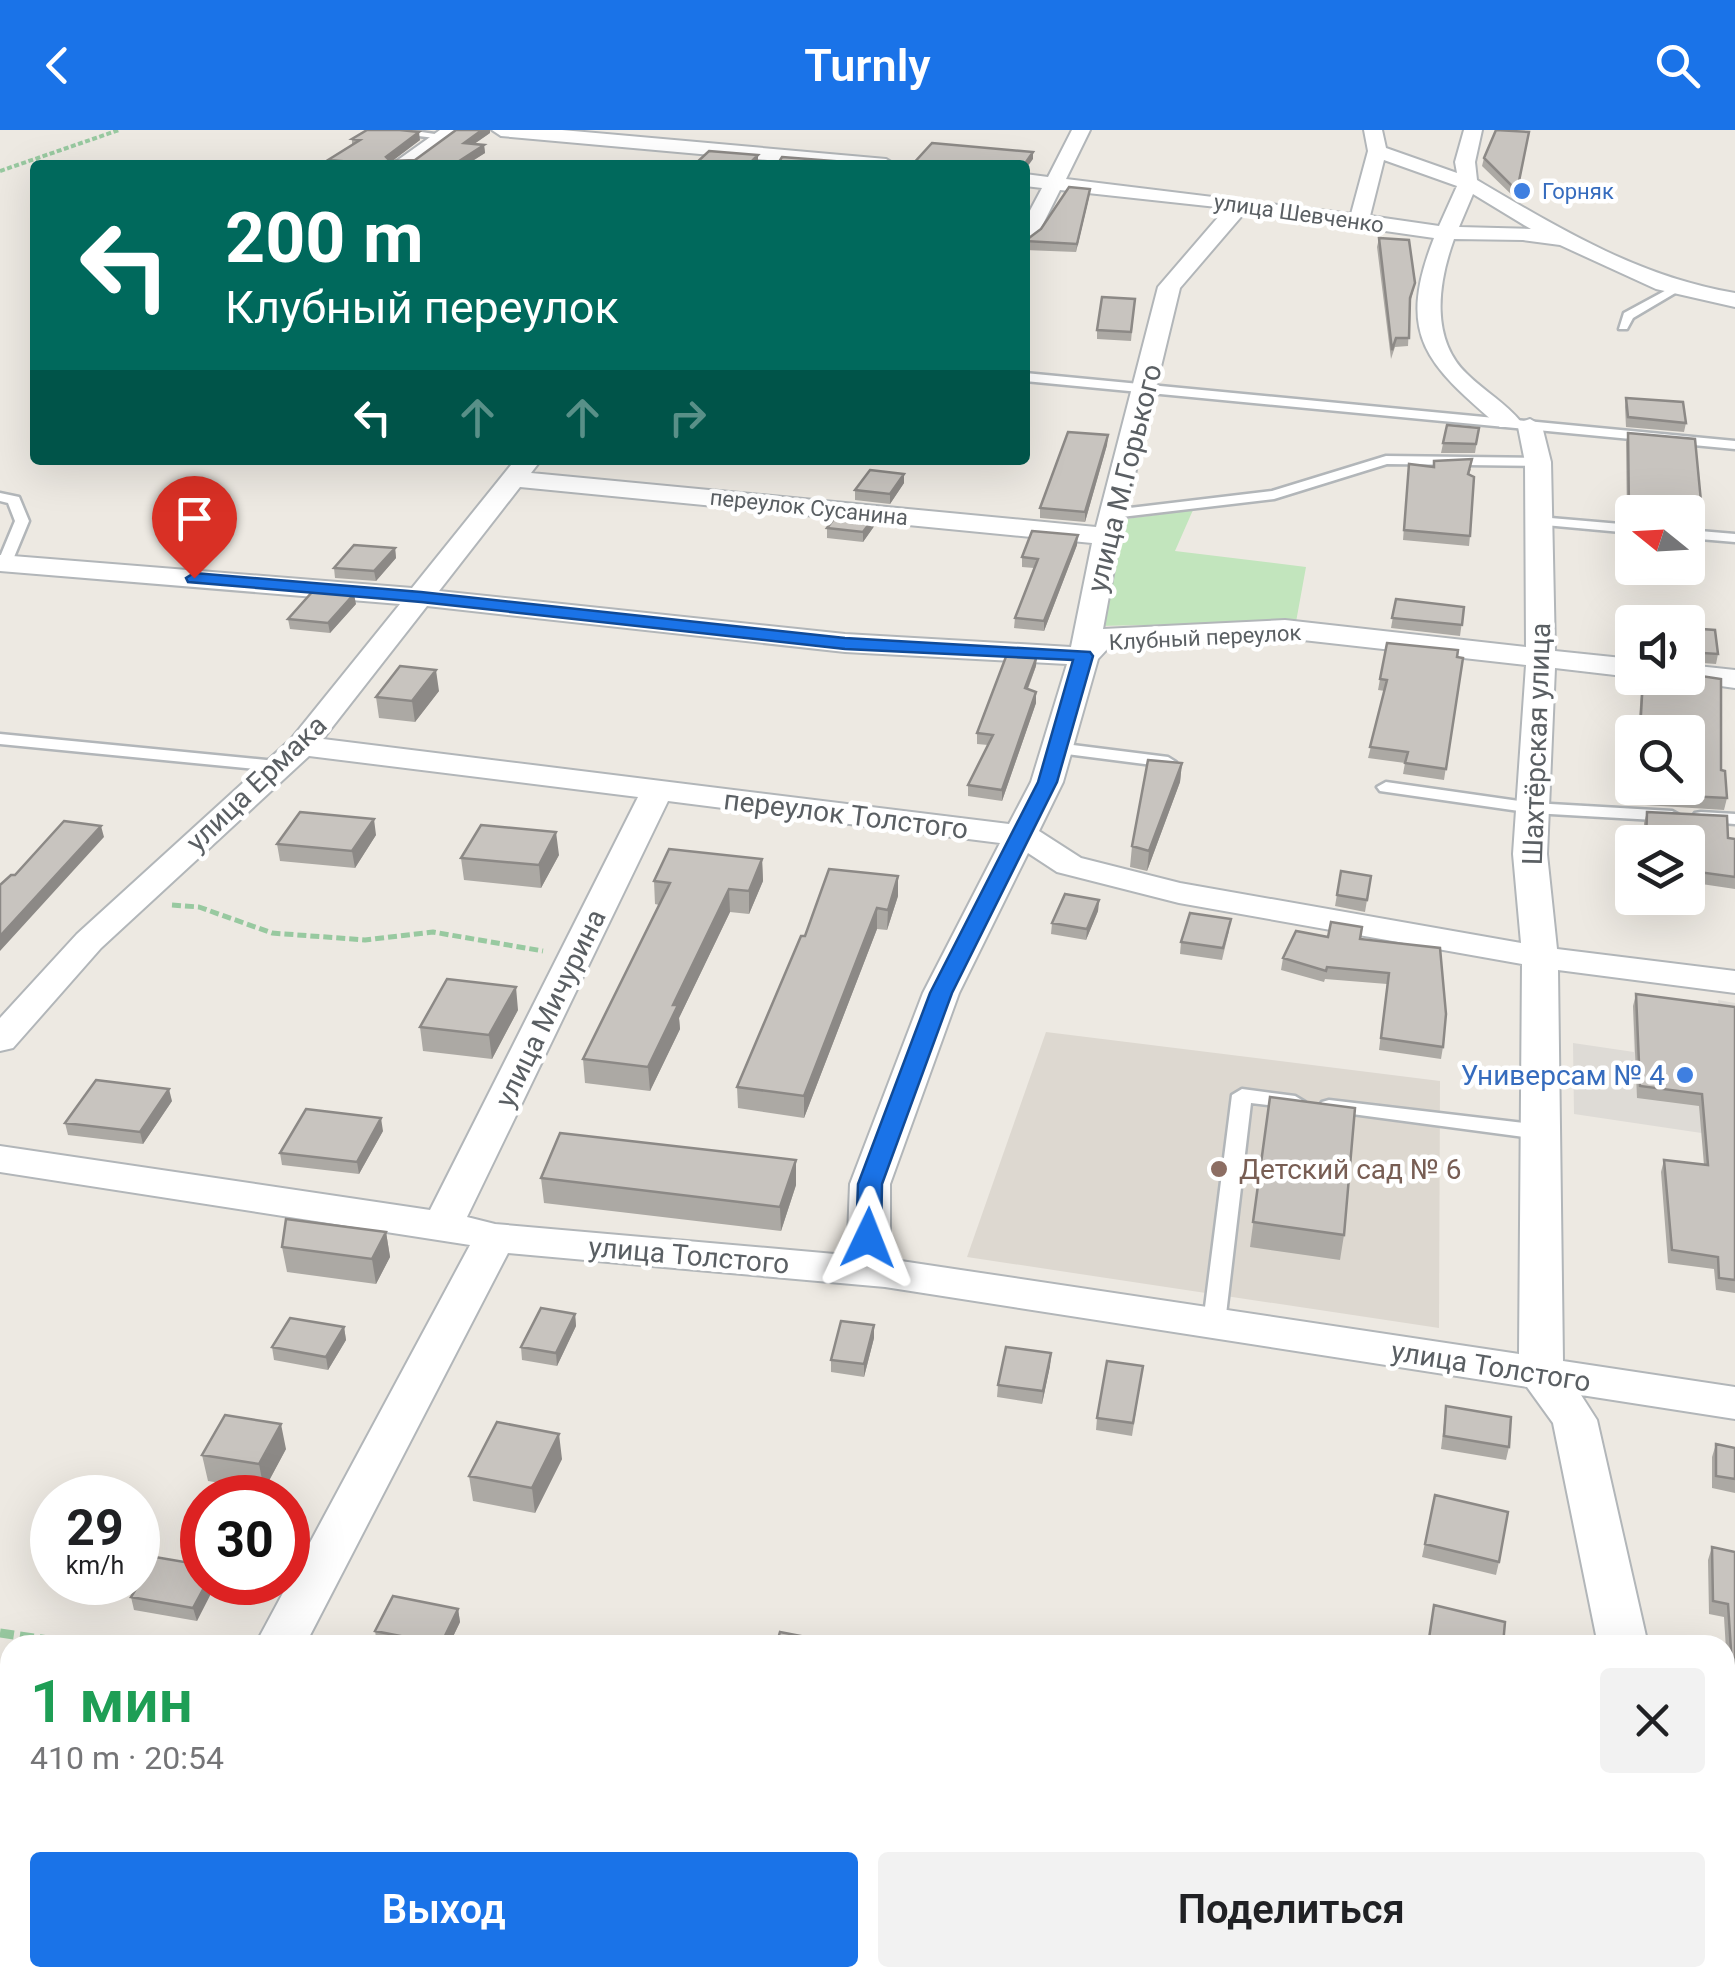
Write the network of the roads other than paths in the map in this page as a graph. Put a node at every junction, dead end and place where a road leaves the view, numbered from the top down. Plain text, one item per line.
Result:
1 (375, 130) edge
2 (501, 130) edge
3 (792, 130) edge
4 (1081, 130) edge
5 (1474, 130) edge
6 (447, 133) edge
7 (1375, 140) edge
8 (768, 159) edge
9 (408, 160) edge
10 (1030, 181) edge
11 (1468, 182) junction
12 (1054, 184) junction
13 (1241, 204) junction
14 (1358, 222) junction
15 (1030, 230) edge
16 (1445, 233) junction
17 (1573, 241) junction
18 (1676, 289) junction
19 (1735, 300) edge
20 (1624, 326) dead end
21 (1030, 377) edge
22 (1147, 386) junction
23 (1526, 437) junction
24 (1735, 445) edge
25 (520, 469) edge
26 (0, 497) edge
27 (1539, 521) junction
28 (1110, 525) junction
29 (1615, 528) edge
30 (1705, 535) edge
31 (1735, 538) edge
32 (2, 563) edge
33 (421, 597) junction
34 (1084, 656) junction
35 (1541, 658) junction
36 (1615, 666) edge
37 (1705, 676) edge
38 (1735, 679) edge
39 (0, 739) edge
40 (1057, 748) junction
41 (289, 756) junction
42 (1168, 762) edge
43 (1386, 788) dead end
44 (657, 790) junction
45 (1533, 808) junction
46 (1735, 819) edge
47 (1022, 836) junction
48 (1540, 957) junction
49 (1735, 982) edge
50 (0, 1040) edge
51 (1540, 1132) junction
52 (0, 1159) edge
53 (443, 1225) junction
54 (495, 1238) junction
55 (885, 1273) junction
56 (1214, 1323) junction
57 (1541, 1374) junction
58 (1735, 1404) edge
59 (285, 1635) edge
60 (1621, 1635) edge

1 - 6 lane
2 - 8 street
3 - 8 street
4 - 12 street
5 - 11 street
6 - 9 street
7 - 11 street
7 - 14 street
10 - 12 street, улица Шевченко
11 - 16 street
11 - 17 street
12 - 13 street, улица Шевченко
12 - 15 street
13 - 14 street, улица Шевченко
13 - 22 street, улица М.Горького
14 - 16 street, улица Шевченко
16 - 17 street, улица Шевченко
16 - 23 street
17 - 18 street
18 - 19 street
18 - 20 lane
21 - 22 lane
22 - 23 lane
22 - 28 street, улица М.Горького
23 - 24 lane
23 - 27 street, Шахтёрская улица
23 - 28 lane
25 - 28 street, переулок Сусанина
25 - 33 street, улица Ермака
26 - 32 lane
27 - 29 lane
27 - 35 street, Шахтёрская улица
28 - 34 street, улица М.Горького
30 - 31 lane
32 - 33 street, Клубный переулок
33 - 34 street, Клубный переулок
33 - 41 street, улица Ермака
34 - 35 street, Клубный переулок
34 - 40 street, улица М.Горького
35 - 36 street, Клубный переулок
35 - 45 street, Шахтёрская улица
37 - 38 street
39 - 41 lane
40 - 42 lane
40 - 47 street, улица М.Горького
41 - 44 street, переулок Толстого
41 - 50 street, улица Ермака
43 - 45 lane
44 - 47 street, переулок Толстого
44 - 53 street, улица Мичурина
45 - 46 lane
45 - 48 street, Шахтёрская улица
47 - 48 street, переулок Толстого
47 - 55 street, улица М.Горького
48 - 49 street, переулок Толстого
48 - 51 street, Шахтёрская улица
51 - 56 lane
51 - 57 street, Шахтёрская улица
52 - 53 street, улица Толстого
53 - 54 street, улица Толстого
54 - 55 street, улица Толстого
54 - 59 street
55 - 56 street, улица Толстого
56 - 57 street, улица Толстого
57 - 58 street, улица Толстого
57 - 60 street

